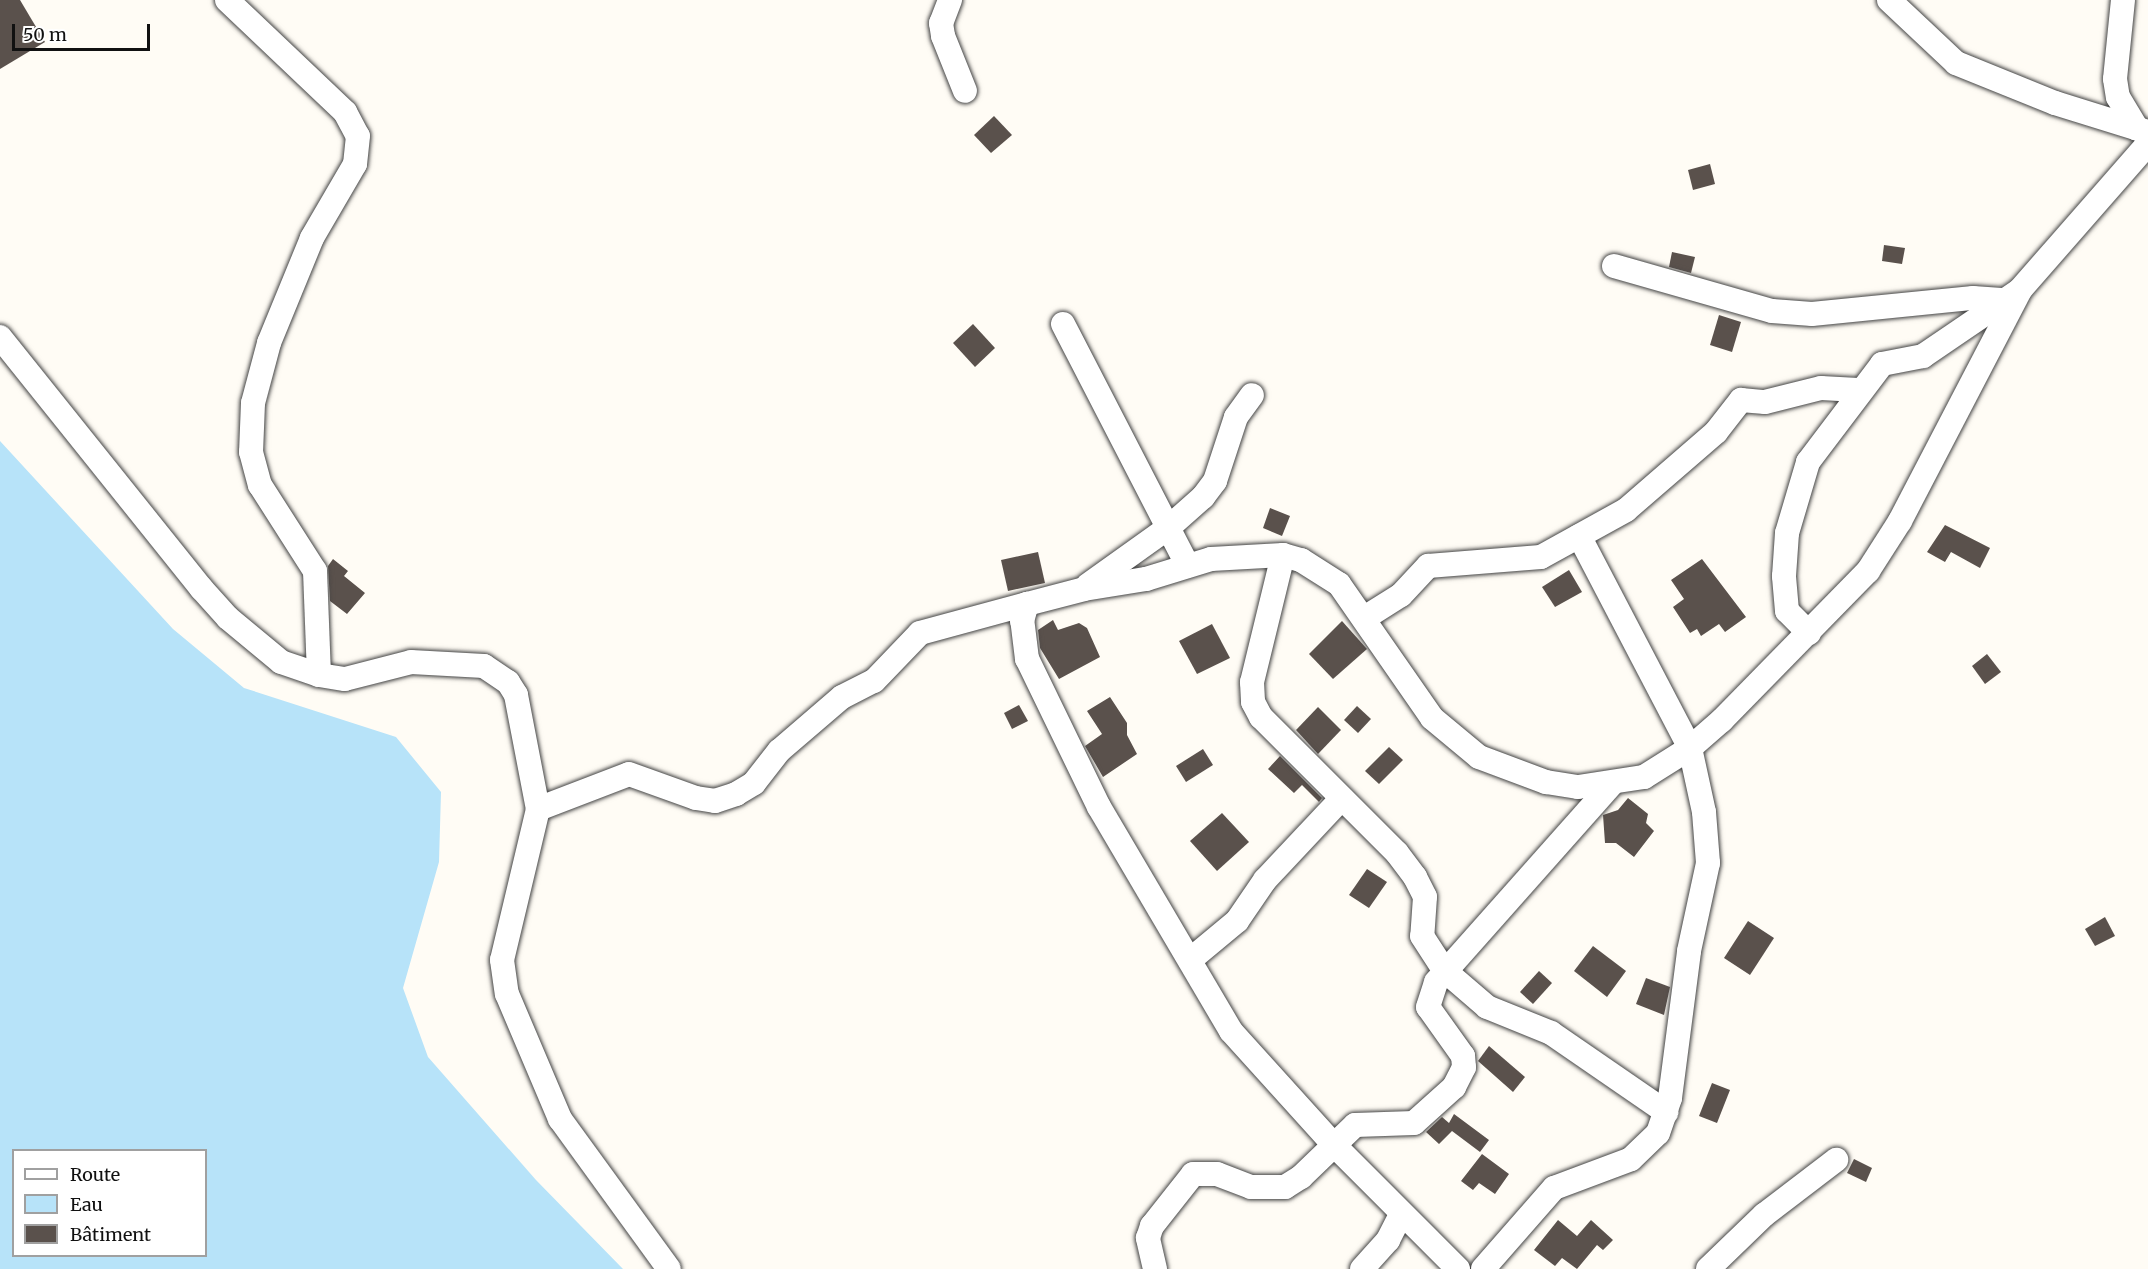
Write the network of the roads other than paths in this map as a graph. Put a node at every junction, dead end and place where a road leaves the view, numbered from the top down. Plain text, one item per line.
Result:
1 (227, 0) edge
2 (950, 0) edge
3 (1889, 0) edge
4 (2122, 0) edge
5 (965, 91) dead end
6 (2144, 135) edge
7 (1614, 266) dead end
8 (2012, 295) junction
9 (1063, 324) dead end
10 (0, 337) edge
11 (1858, 390) junction
12 (1252, 394) dead end
13 (1168, 528) junction
14 (1579, 536) junction
15 (1283, 555) junction
16 (1188, 566) junction
17 (1084, 588) junction
18 (1027, 604) junction
19 (1366, 617) junction
20 (1809, 633) junction
21 (319, 675) junction
22 (1690, 748) junction
23 (1611, 785) junction
24 (1342, 798) junction
25 (538, 809) junction
26 (1190, 960) junction
27 (1444, 970) junction
28 (1666, 1112) junction
29 (1333, 1144) junction
30 (1836, 1160) dead end
31 (1401, 1214) junction
32 (669, 1269) edge
33 (1155, 1269) edge
34 (1362, 1269) edge
35 (1458, 1269) edge
36 (1483, 1269) edge
37 (1708, 1269) edge

1 - 21 street
2 - 5 street
3 - 6 street
4 - 6 street
6 - 8 street
7 - 8 street
8 - 11 street
8 - 20 street
9 - 13 street
10 - 21 street
11 - 14 street
11 - 20 street
12 - 13 street
13 - 16 street
13 - 17 street
14 - 19 street
14 - 22 street
15 - 16 street
15 - 19 street
15 - 24 street
16 - 17 street
17 - 18 street
18 - 25 street
18 - 26 street
19 - 23 street
20 - 22 street
21 - 25 street
22 - 23 street
22 - 28 street
23 - 27 street
24 - 26 street
24 - 27 street
25 - 32 street
26 - 29 street
27 - 28 street
27 - 29 street
28 - 36 street
29 - 31 street
29 - 33 street
30 - 37 street
31 - 34 street
31 - 35 street

